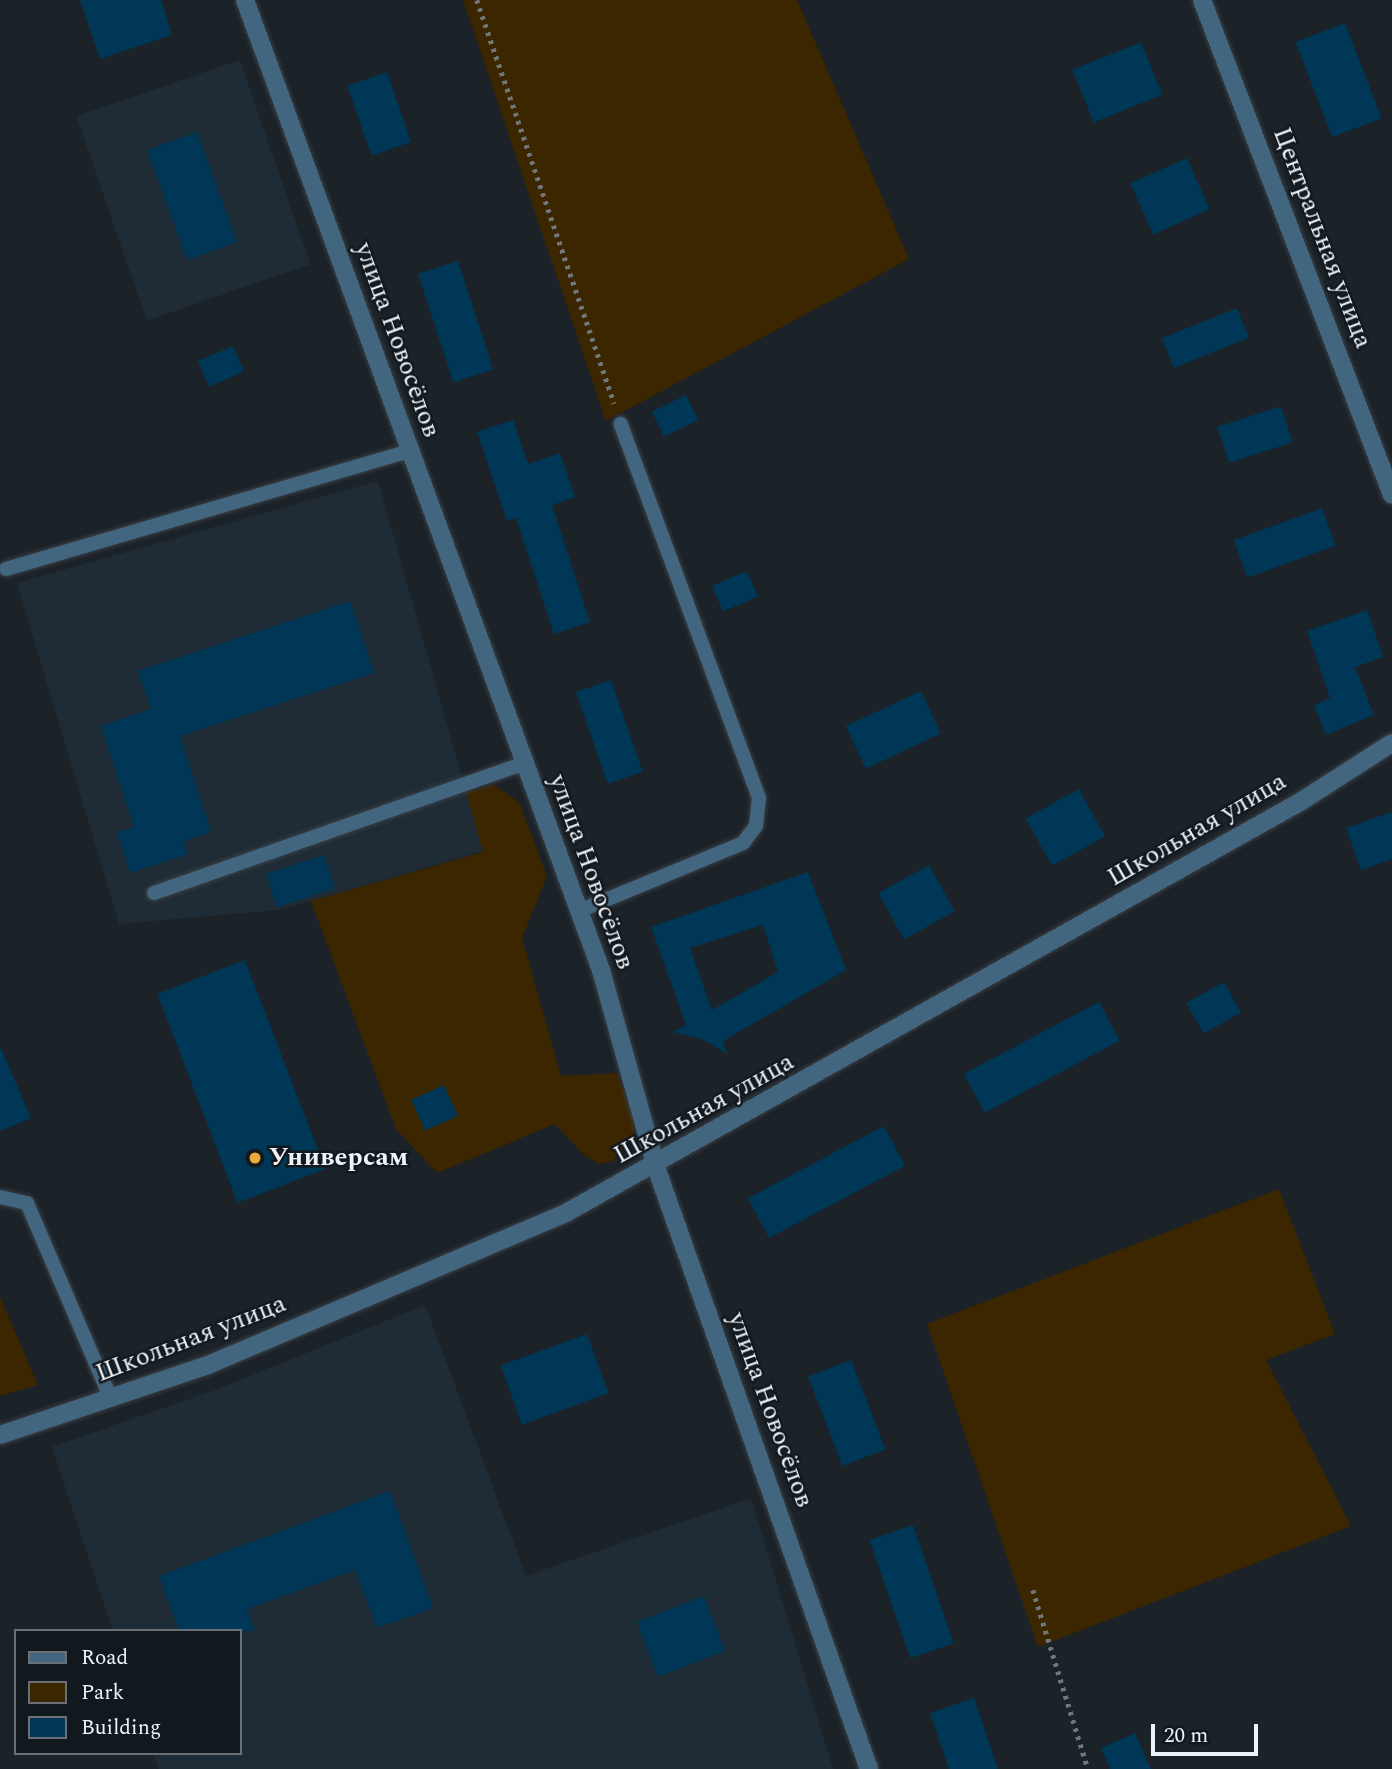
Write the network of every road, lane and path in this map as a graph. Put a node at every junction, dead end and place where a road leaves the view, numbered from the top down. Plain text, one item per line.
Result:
1 (245, 0) edge
2 (477, 0) edge
3 (1202, 0) edge
4 (621, 424) joint
5 (410, 451) junction
6 (1392, 495) edge
7 (6, 569) dead end
8 (1392, 743) edge
9 (523, 764) junction
10 (154, 893) dead end
11 (579, 911) junction
12 (656, 1167) junction
13 (0, 1197) edge
14 (111, 1399) junction
15 (0, 1435) edge
16 (1033, 1590) dead end
17 (869, 1769) edge
18 (1088, 1769) edge

1 - 5 street, улица Новосёлов
2 - 4 path
3 - 6 street, Центральная улица
4 - 11 lane
5 - 7 lane
5 - 9 street, улица Новосёлов
8 - 12 street, Школьная улица
9 - 10 lane
9 - 11 street, улица Новосёлов
11 - 12 street, улица Новосёлов
12 - 14 street, Школьная улица
12 - 17 street, улица Новосёлов
13 - 14 lane
14 - 15 street, Школьная улица
16 - 18 path

